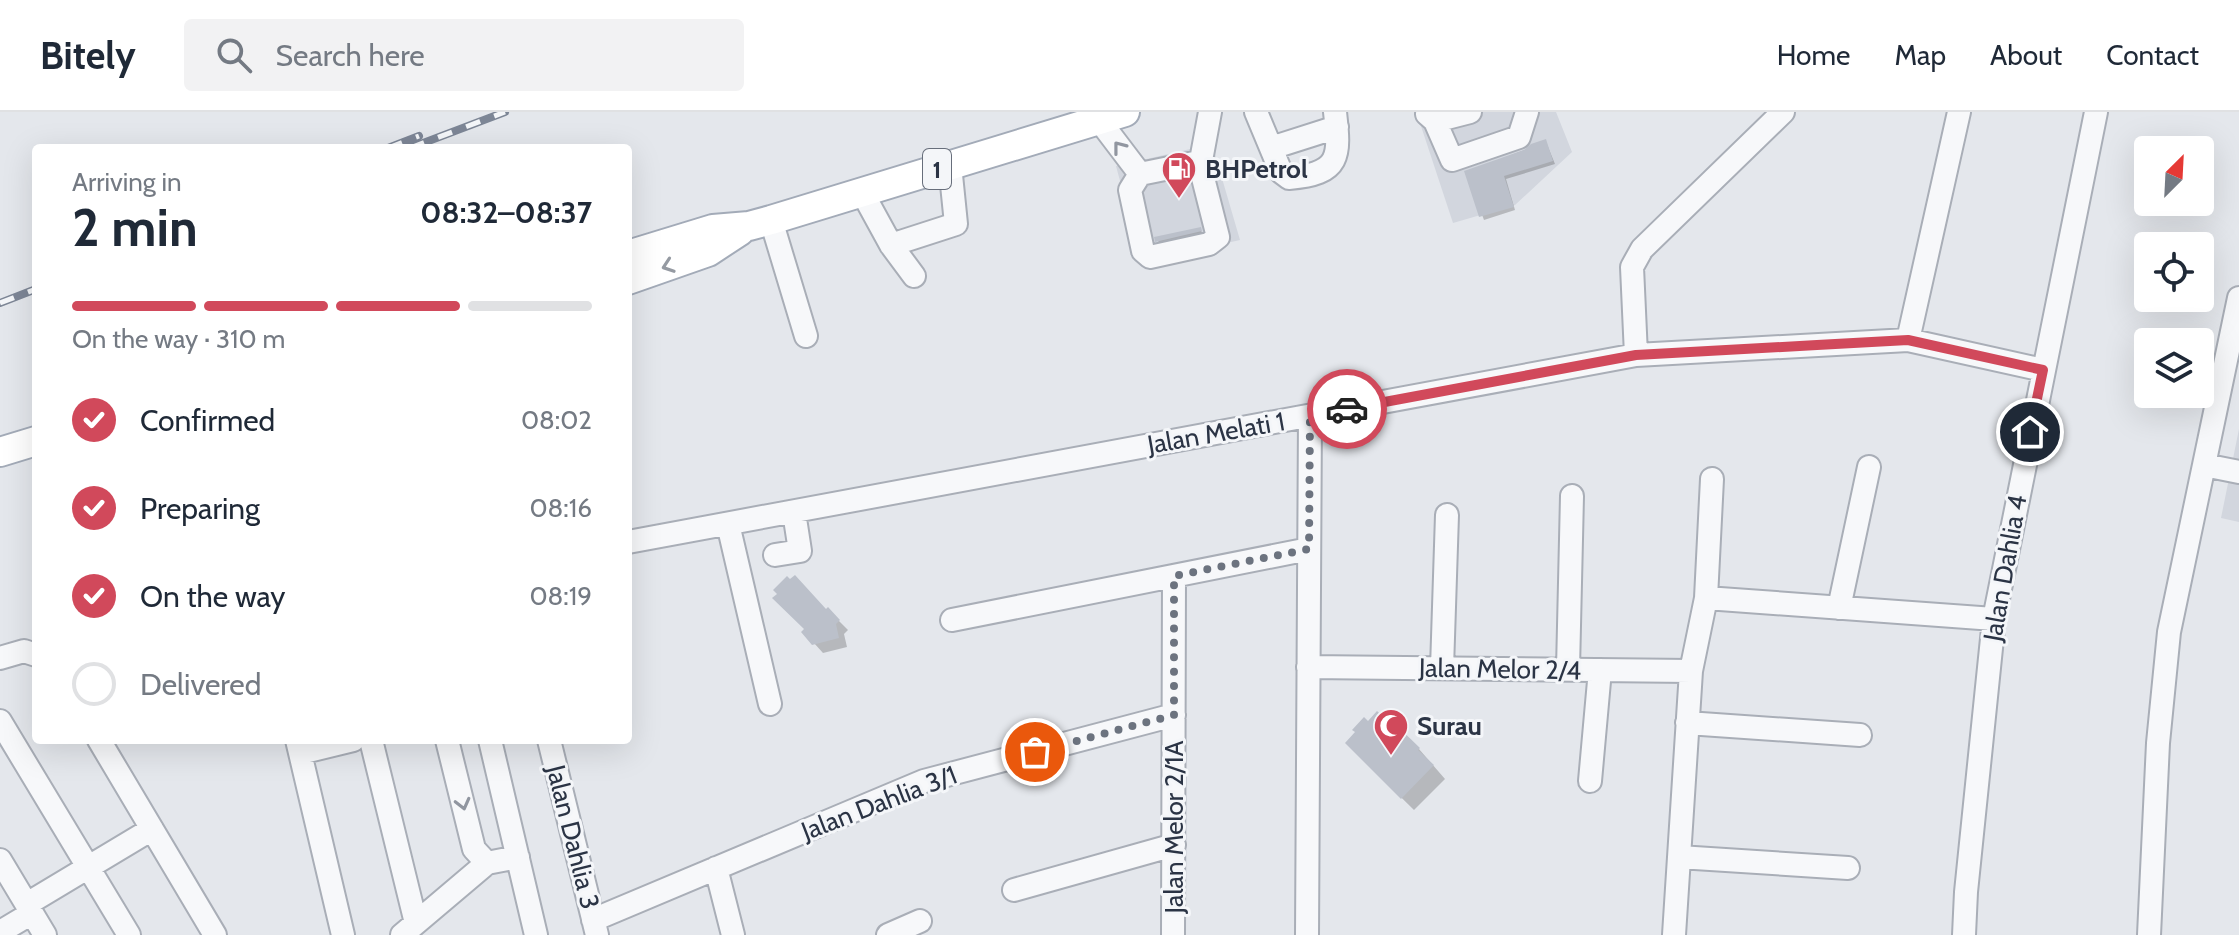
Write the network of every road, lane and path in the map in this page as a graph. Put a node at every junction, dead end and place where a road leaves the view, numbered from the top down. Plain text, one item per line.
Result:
1 (1210, 112) edge
2 (1256, 112) edge
3 (1470, 112) edge
4 (1527, 112) edge
5 (1783, 112) edge
6 (1959, 112) edge
7 (2096, 112) edge
8 (1112, 116) edge
9 (1430, 117) edge
10 (1336, 120) edge
11 (1271, 148) junction
12 (950, 165) junction
13 (1200, 166) junction
14 (1140, 174) junction
15 (862, 192) junction
16 (760, 223) junction
17 (891, 245) junction
18 (632, 254) edge
19 (914, 276) dead end
20 (632, 279) edge
21 (2239, 298) edge
22 (806, 336) dead end
23 (1908, 340) junction
24 (1636, 355) junction
25 (2043, 370) junction
26 (1310, 416) junction
27 (32, 442) edge
28 (0, 452) edge
29 (2204, 465) junction
30 (1869, 467) dead end
31 (2239, 472) edge
32 (1712, 479) dead end
33 (1572, 496) dead end
34 (794, 512) junction
35 (1447, 515) dead end
36 (728, 524) junction
37 (632, 541) edge
38 (1309, 549) junction
39 (775, 555) dead end
40 (1174, 576) junction
41 (1706, 598) junction
42 (1839, 608) junction
43 (1994, 619) junction
44 (952, 620) dead end
45 (32, 654) edge
46 (0, 658) edge
47 (1308, 667) junction
48 (1442, 668) junction
49 (1568, 669) junction
50 (1600, 670) junction
51 (1691, 671) junction
52 (770, 704) dead end
53 (1174, 715) junction
54 (0, 721) edge
55 (1687, 723) junction
56 (1860, 735) dead end
57 (101, 744) edge
58 (372, 744) edge
59 (448, 744) edge
60 (491, 744) edge
61 (550, 744) edge
62 (298, 746) edge
63 (1590, 781) dead end
64 (152, 829) junction
65 (1174, 845) junction
66 (518, 857) junction
67 (1679, 857) junction
68 (0, 860) edge
69 (487, 863) junction
70 (88, 867) junction
71 (716, 868) junction
72 (1848, 868) dead end
73 (1014, 890) dead end
74 (30, 908) junction
75 (920, 921) dead end
76 (595, 927) edge
77 (409, 929) edge
78 (530, 931) edge
79 (0, 932) edge
80 (45, 935) edge
81 (129, 935) edge
82 (215, 935) edge
83 (343, 935) edge
84 (733, 935) edge
85 (888, 935) edge
86 (1173, 935) edge
87 (1307, 935) edge
88 (1674, 935) edge
89 (1964, 935) edge
90 (2149, 935) edge

1 - 13 street
2 - 11 street
3 - 9 street
4 - 9 street
5 - 24 street
6 - 23 street
7 - 25 street, Jalan Dahlia 4
8 - 12 main road, 1
14 -> 8 street
10 - 11 street
10 - 11 street
12 - 15 main road, 1
12 - 17 street
13 - 14 street
13 - 14 street
15 - 16 main road, 1
15 - 17 street
16 - 18 main road, 1
16 -> 20 main road, 1
16 - 22 street
17 - 19 street
21 - 29 street
23 - 24 street, Jalan Melati 1
23 - 25 street, Jalan Melati 1
24 - 26 street, Jalan Melati 1
25 - 43 street, Jalan Dahlia 4
26 - 34 street, Jalan Melati 1
26 - 38 street
27 - 28 main road
29 - 31 street
29 - 90 street
30 - 42 street
32 - 41 street
33 - 49 street
34 - 36 street, Jalan Melati 1
34 - 39 street
35 - 48 street
36 - 37 street, Jalan Melati 1
36 - 52 street
38 - 40 street
38 - 47 street
40 - 44 street
40 - 53 street, Jalan Melor 2/1A
41 - 42 street
41 - 51 street
42 - 43 street
43 - 89 street, Jalan Dahlia 4
45 - 46 street
47 - 48 street, Jalan Melor 2/4
47 - 87 street
48 - 49 street, Jalan Melor 2/4
49 - 50 street, Jalan Melor 2/4
50 - 51 street, Jalan Melor 2/4
50 - 63 street
51 - 55 street
53 - 65 street, Jalan Melor 2/1A
53 - 71 street, Jalan Dahlia 3/1
54 - 70 street
55 - 56 street
55 - 67 street
57 - 64 street
58 - 77 street
59 -> 69 street
60 - 66 street
61 - 76 street, Jalan Dahlia 3
62 - 83 street
64 - 70 street
64 - 82 street
65 - 73 street
65 - 86 street, Jalan Melor 2/1A
66 - 69 street
66 - 78 street
67 - 72 street
67 - 88 street
68 - 74 street
69 - 77 street
70 - 74 street
70 - 81 street
71 - 76 street, Jalan Dahlia 3/1
71 - 84 street
74 - 79 street
74 - 80 street
75 - 85 street

